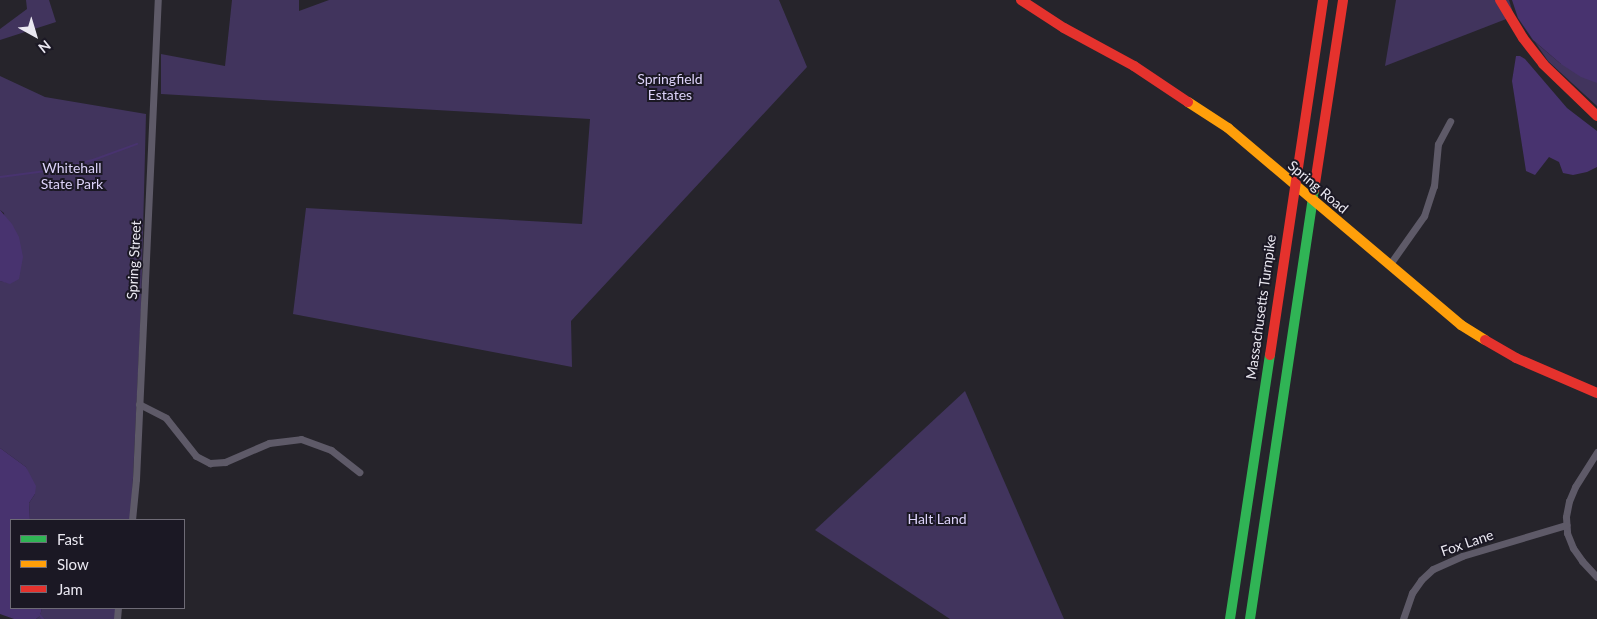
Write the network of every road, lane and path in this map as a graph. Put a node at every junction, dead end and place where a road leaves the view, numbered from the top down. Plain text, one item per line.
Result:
1 (158, 0) edge
2 (1021, 0) edge
3 (1323, 0) edge
4 (1343, 0) edge
5 (1500, 0) edge
6 (1036, 4) edge
7 (1597, 116) edge
8 (1450, 121) dead end
9 (1390, 264) junction
10 (1597, 393) edge
11 (139, 404) junction
12 (1597, 452) edge
13 (358, 472) dead end
14 (132, 519) edge
15 (1566, 524) junction
16 (1597, 577) edge
17 (1230, 619) edge
18 (1250, 619) edge
19 (1403, 619) edge

1 - 11 street, Spring Street
2 - 6 main road, Spring Road
3 - 17 main road, Massachusetts Turnpike
4 - 18 main road
5 - 7 main road
6 - 9 main road, Spring Road
8 - 9 street
9 - 10 main road, Spring Road
11 - 13 street
11 - 14 street, Spring Street
12 - 15 street
15 - 16 street
15 - 19 street, Fox Lane

